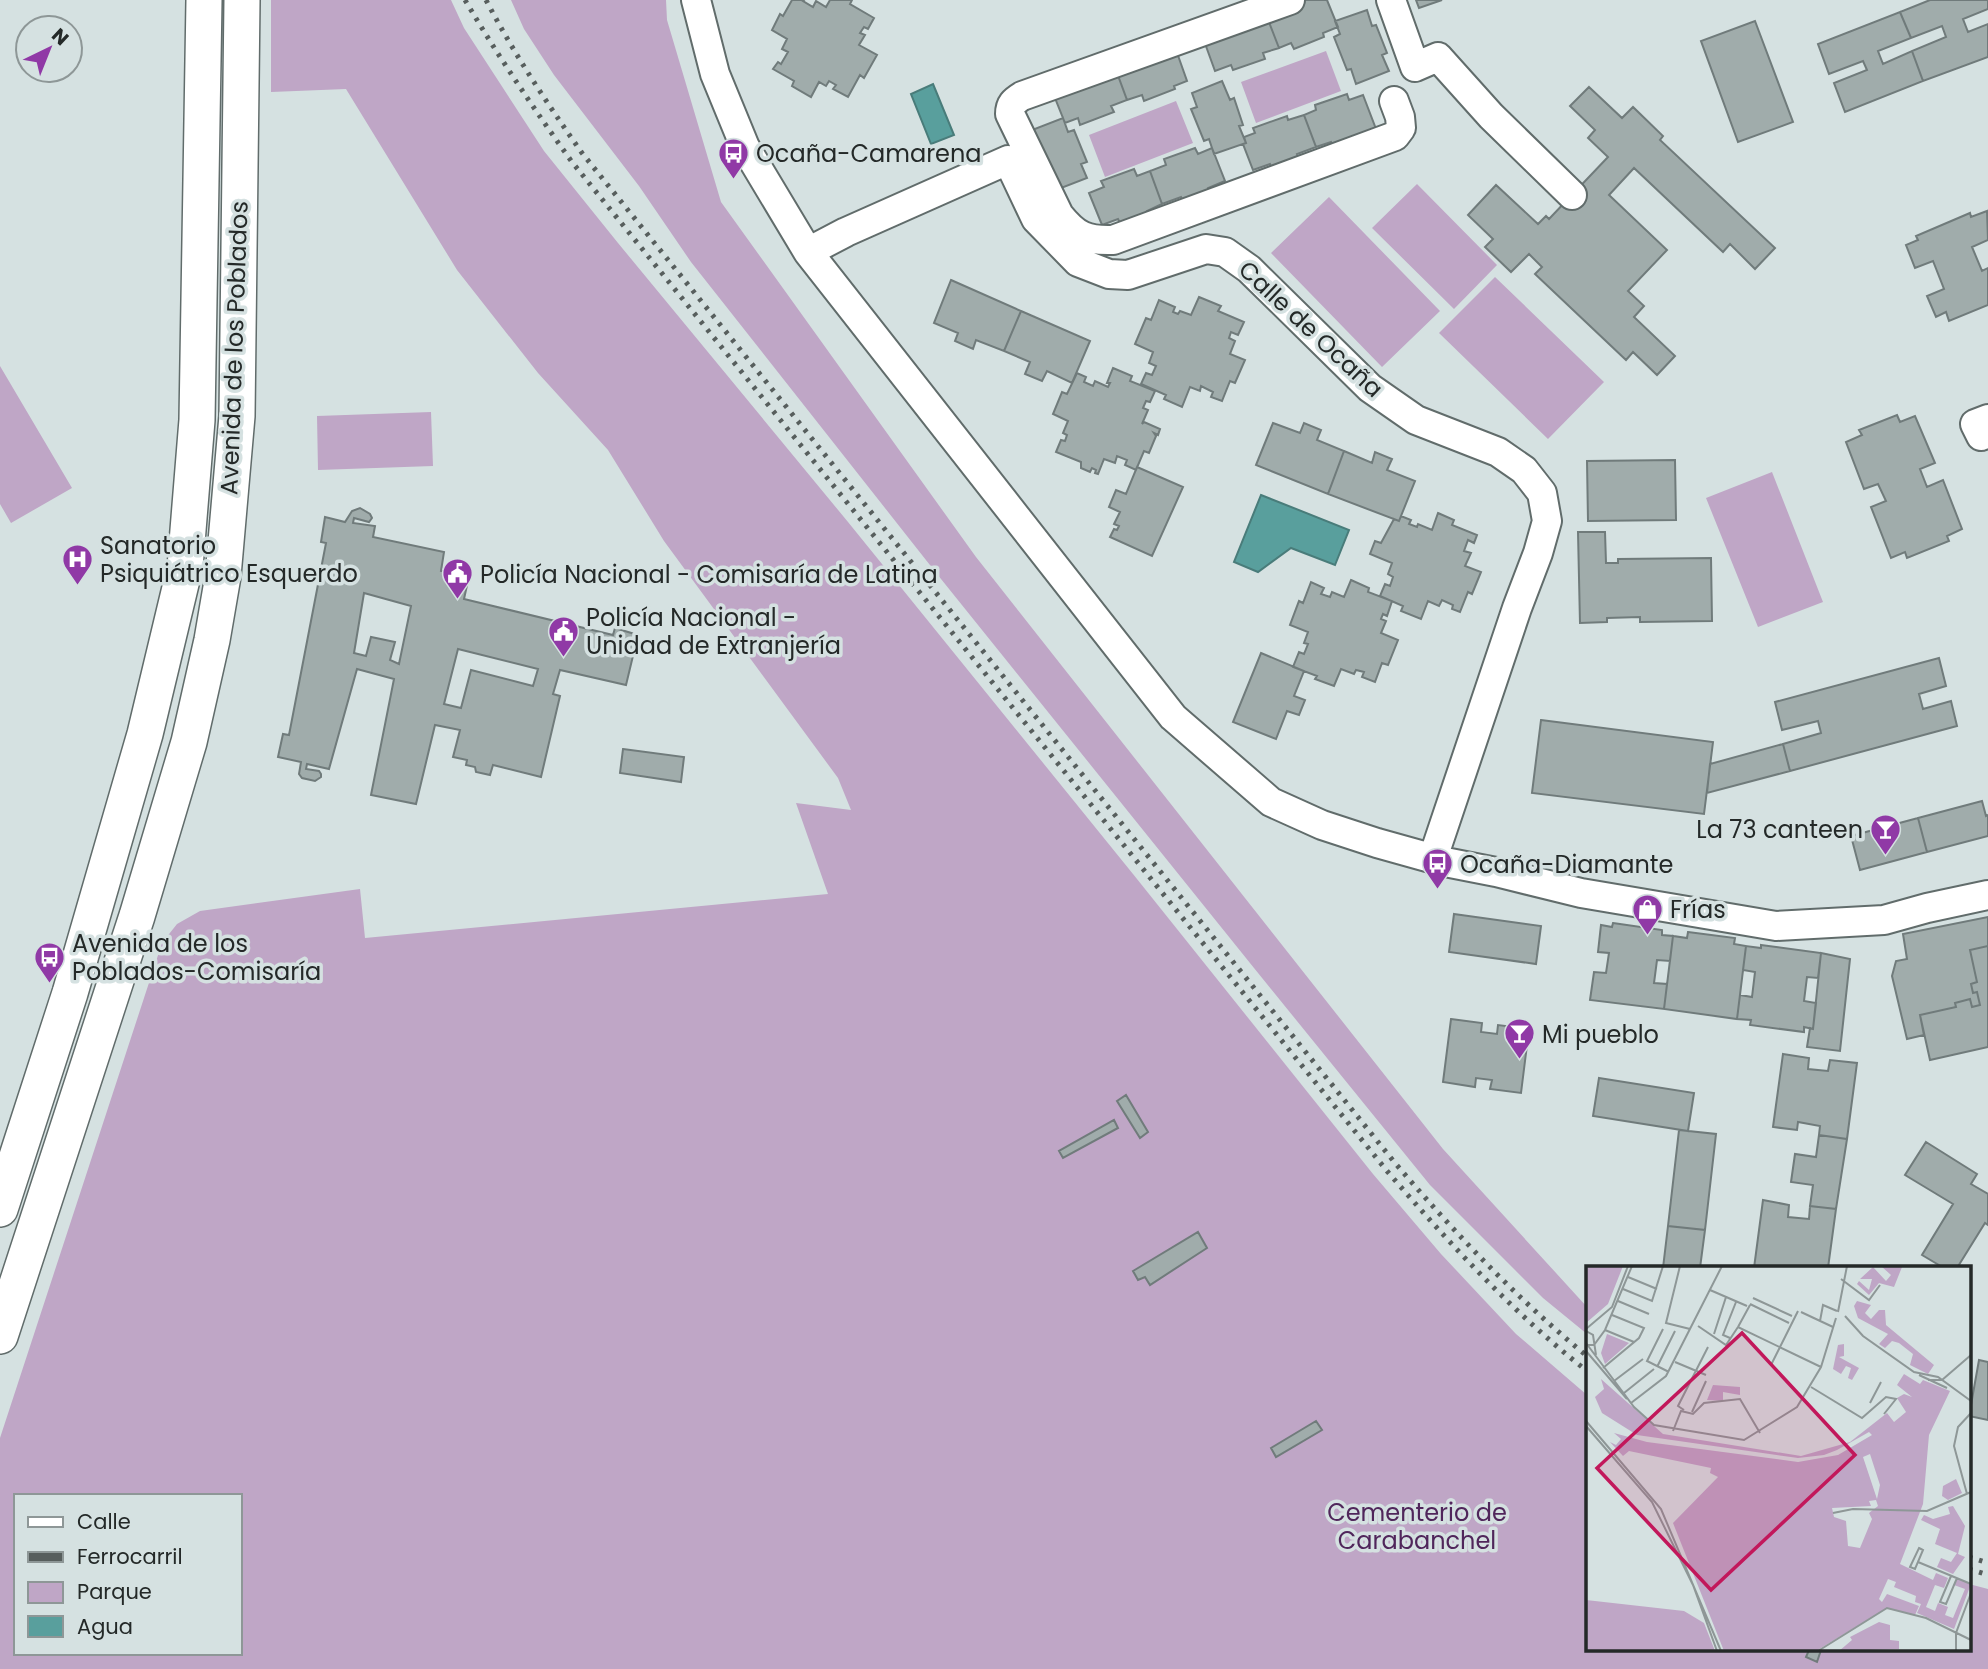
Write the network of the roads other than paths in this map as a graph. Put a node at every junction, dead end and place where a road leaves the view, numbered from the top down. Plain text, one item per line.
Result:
1 (204, 0) edge
2 (242, 0) edge
3 (696, 0) edge
4 (1290, 0) edge
5 (1391, 0) edge
6 (1394, 101) dead end
7 (1572, 195) dead end
8 (1044, 209) junction
9 (808, 252) junction
10 (1433, 858) junction
11 (1988, 895) edge
12 (0, 1209) edge
13 (0, 1336) edge

1 - 12 main road, Avenida de los Poblados
2 - 13 main road, Avenida de los Poblados
3 - 9 street
4 - 8 street
5 - 7 street
6 - 8 street
8 - 9 street, Calle de Ocaña
8 - 10 street, Calle de Ocaña
9 - 10 street
10 - 11 street

